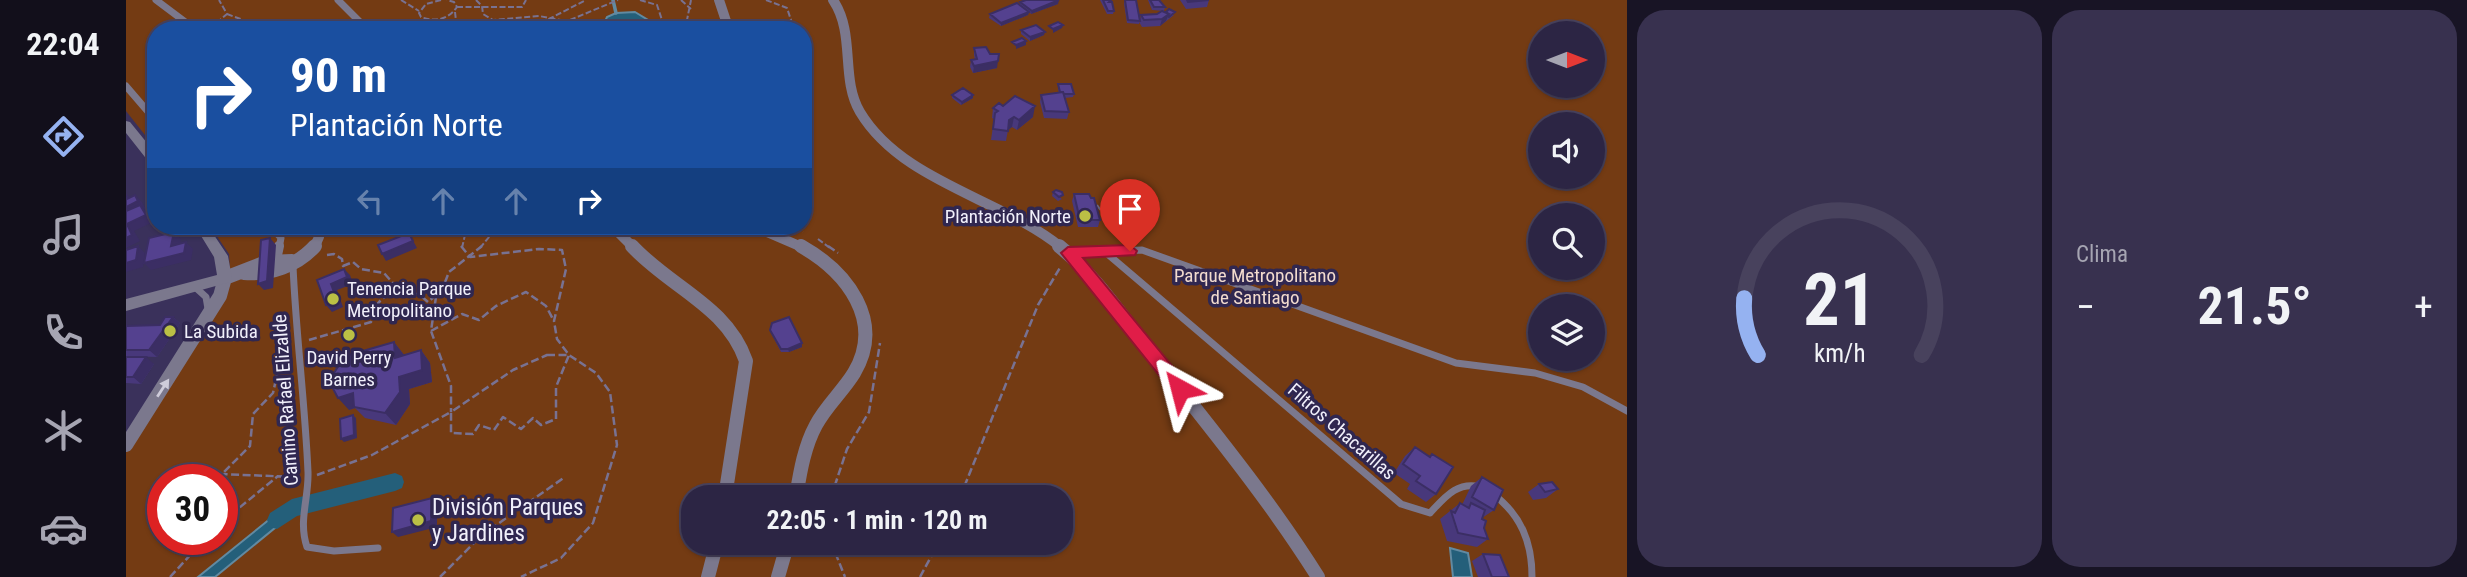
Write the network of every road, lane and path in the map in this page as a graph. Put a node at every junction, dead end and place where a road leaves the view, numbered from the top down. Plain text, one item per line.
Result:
1 (156, 0) edge
2 (219, 0) edge
3 (338, 0) edge
4 (401, 0) edge
5 (441, 0) edge
6 (447, 0) edge
7 (475, 0) edge
8 (526, 0) edge
9 (586, 0) edge
10 (618, 0) edge
11 (640, 0) edge
12 (681, 0) edge
13 (691, 0) edge
14 (719, 0) edge
15 (766, 0) edge
16 (833, 0) edge
17 (482, 6) junction
18 (457, 7) junction
19 (691, 9) junction
20 (419, 10) junction
21 (455, 12) junction
22 (227, 14) junction
23 (512, 18) junction
24 (549, 19) junction
25 (493, 20) joint
26 (570, 20) joint
27 (184, 21) edge
28 (219, 21) edge
29 (246, 21) edge
30 (359, 21) edge
31 (456, 21) edge
32 (510, 21) edge
33 (546, 21) edge
34 (650, 21) edge
35 (688, 21) edge
36 (726, 21) edge
37 (788, 21) edge
38 (126, 86) edge
39 (147, 110) edge
40 (126, 125) edge
41 (147, 152) edge
42 (1097, 205) edge
43 (207, 235) edge
44 (278, 235) edge
45 (319, 235) edge
46 (464, 235) edge
47 (493, 235) edge
48 (621, 235) edge
49 (775, 235) edge
50 (1104, 251) junction
51 (1130, 251) junction
52 (1068, 253) junction
53 (307, 255) junction
54 (470, 257) junction
55 (276, 260) junction
56 (292, 261) junction
57 (244, 273) junction
58 (225, 278) junction
59 (195, 287) junction
60 (402, 291) junction
61 (436, 297) junction
62 (126, 305) edge
63 (207, 318) junction
64 (554, 321) junction
65 (431, 331) junction
66 (295, 345) junction
67 (569, 355) junction
68 (1627, 411) edge
69 (450, 413) junction
70 (126, 445) edge
71 (232, 464) edge
72 (238, 475) edge
73 (278, 476) junction
74 (565, 477) dead end
75 (308, 478) junction
76 (727, 485) edge
77 (799, 485) edge
78 (965, 485) edge
79 (238, 507) edge
80 (378, 548) dead end
81 (190, 555) edge
82 (714, 555) edge
83 (784, 555) edge
84 (836, 555) edge
85 (932, 555) edge
86 (170, 577) edge
87 (440, 577) edge
88 (521, 577) edge
89 (708, 577) edge
90 (778, 577) edge
91 (845, 577) edge
92 (920, 577) edge
93 (1318, 577) edge
94 (1532, 577) edge

1 - 27 street
2 - 22 path
3 - 30 street
4 - 20 path
5 - 20 path
6 - 18 path
7 - 17 path
8 - 17 path
9 - 24 path
10 - 26 path
11 - 34 path
12 - 19 path
13 - 19 path
14 - 36 street
15 - 37 path
16 - 52 street
17 - 18 path
17 - 25 path
18 - 21 path
19 - 35 path
20 - 21 path
21 - 31 path
22 - 28 path
22 - 29 path
23 - 24 path
23 - 25 path
23 - 32 path
24 - 26 path
24 - 33 path
38 - 39 street
40 - 41 street
42 - 51 path
43 - 58 street
44 - 55 street
45 - 53 street
46 - 54 path
47 - 54 path
48 - 76 street
49 - 77 street
50 - 51 lane
50 - 52 lane
50 - 94 lane, Filtros Chacarillas
51 - 68 lane
52 - 78 path
52 - 93 street
53 - 56 street
53 - 60 path
54 - 61 path
54 - 64 path
55 - 56 street
55 - 57 street
56 - 57 street
56 - 66 lane, Camino Rafael Elizalde
57 - 58 street
58 - 59 street
58 - 63 street
59 - 62 street
59 - 63 lane
60 - 61 path
60 - 66 path
61 - 65 path
70 -> 63 street
64 - 65 path
64 - 67 path
65 - 69 path
66 - 71 path
66 - 75 lane, Camino Rafael Elizalde
67 - 69 path
67 - 69 path
67 - 88 path
69 - 75 path
72 - 73 path
73 - 75 path
73 - 79 path
74 - 87 path
75 - 80 lane, Camino Rafael Elizalde
81 - 86 path
82 - 89 street
83 - 90 street
84 - 91 path
85 - 92 path

